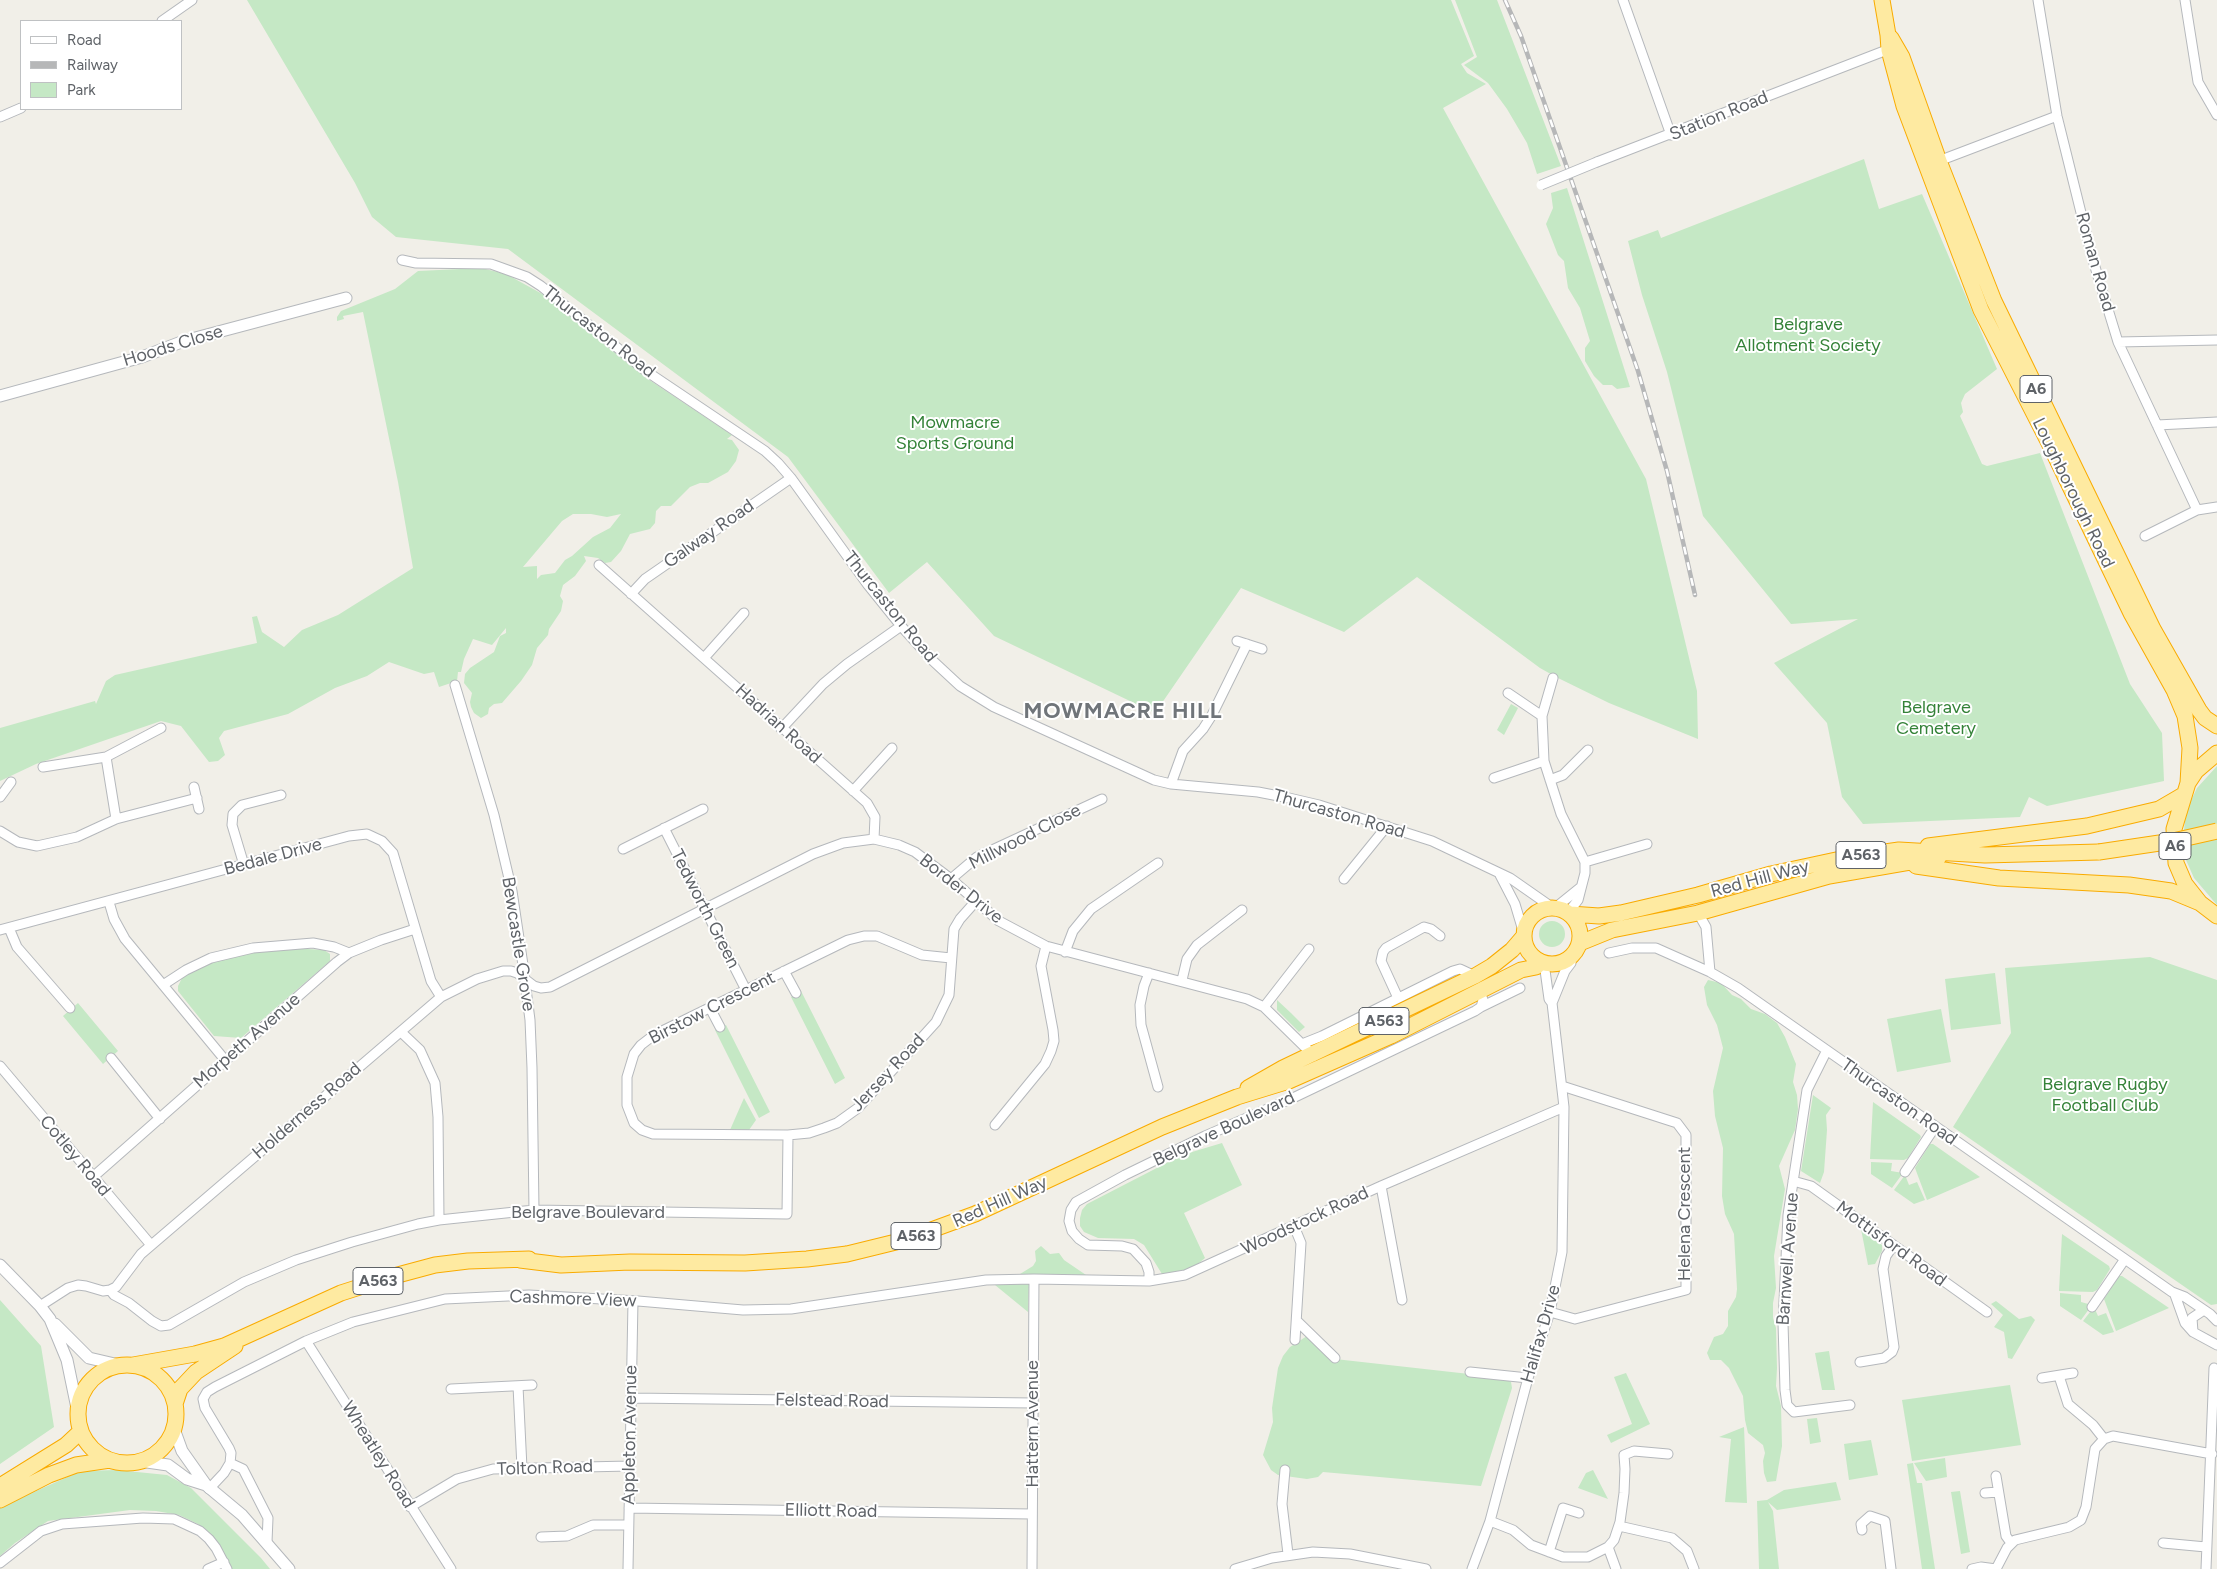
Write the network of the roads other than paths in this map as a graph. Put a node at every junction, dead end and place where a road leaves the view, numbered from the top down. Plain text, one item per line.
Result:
1 (192, 0) edge
2 (1623, 0) edge
3 (1882, 0) edge
4 (2038, 0) edge
5 (2185, 0) edge
6 (163, 20) edge
7 (1891, 44) junction
8 (20, 108) edge
9 (2217, 115) edge
10 (2057, 116) junction
11 (0, 117) edge
12 (1670, 135) junction
13 (1932, 164) junction
14 (1541, 185) dead end
15 (402, 260) dead end
16 (346, 298) dead end
17 (2217, 340) edge
18 (2118, 342) junction
19 (0, 396) edge
20 (2217, 422) edge
21 (2157, 425) junction
22 (791, 478) junction
23 (2217, 507) edge
24 (2197, 510) junction
25 (2145, 536) dead end
26 (599, 565) dead end
27 (631, 594) junction
28 (744, 613) dead end
29 (901, 626) junction
30 (1236, 641) dead end
31 (1247, 644) junction
32 (1262, 649) dead end
33 (704, 658) junction
34 (1553, 678) dead end
35 (456, 685) dead end
36 (1508, 693) dead end
37 (1542, 716) junction
38 (2217, 726) edge
39 (162, 728) dead end
40 (782, 729) junction
41 (892, 748) dead end
42 (1588, 750) dead end
43 (2217, 753) edge
44 (106, 758) junction
45 (1544, 761) junction
46 (43, 767) dead end
47 (1494, 778) dead end
48 (1550, 780) junction
49 (11, 782) dead end
50 (1171, 784) junction
51 (194, 787) dead end
52 (2185, 789) junction
53 (853, 791) junction
54 (281, 795) dead end
55 (0, 797) edge
56 (197, 798) junction
57 (1102, 799) dead end
58 (200, 809) dead end
59 (703, 809) dead end
60 (116, 819) junction
61 (1387, 826) junction
62 (664, 828) junction
63 (0, 831) edge
64 (2217, 831) edge
65 (874, 839) junction
66 (1647, 844) dead end
67 (623, 849) dead end
68 (1900, 857) junction
69 (1145, 859) dead end
70 (1585, 862) junction
71 (244, 865) junction
72 (1500, 875) junction
73 (951, 879) junction
74 (1344, 879) dead end
75 (1581, 887) junction
76 (976, 901) junction
77 (109, 902) junction
78 (2200, 903) junction
79 (705, 909) junction
80 (1242, 910) dead end
81 (1561, 911) junction
82 (1698, 913) junction
83 (2217, 916) edge
84 (5, 929) edge
85 (415, 929) junction
86 (1524, 935) junction
87 (1440, 936) dead end
88 (1580, 943) junction
89 (1046, 946) junction
90 (1309, 949) dead end
91 (1065, 952) junction
92 (1609, 953) dead end
93 (349, 954) junction
94 (1572, 957) junction
95 (951, 958) junction
96 (1542, 963) junction
97 (784, 971) junction
98 (1710, 972) junction
99 (1149, 973) junction
100 (1475, 976) junction
101 (524, 979) junction
102 (1182, 980) junction
103 (164, 985) junction
104 (1520, 988) dead end
105 (746, 990) junction
106 (1480, 991) junction
107 (796, 992) dead end
108 (441, 997) junction
109 (1398, 998) junction
110 (1552, 1003) junction
111 (1481, 1007) junction
112 (70, 1008) dead end
113 (710, 1008) junction
114 (1264, 1008) junction
115 (720, 1027) dead end
116 (401, 1032) junction
117 (1302, 1044) junction
118 (1826, 1052) junction
119 (111, 1058) dead end
120 (225, 1060) junction
121 (1318, 1060) junction
122 (0, 1066) edge
123 (1562, 1086) junction
124 (1158, 1087) dead end
125 (1564, 1107) junction
126 (160, 1119) junction
127 (995, 1125) dead end
128 (1935, 1128) junction
129 (788, 1135) junction
130 (1905, 1172) dead end
131 (93, 1176) junction
132 (1793, 1181) junction
133 (1381, 1186) junction
134 (534, 1210) junction
135 (439, 1220) junction
136 (1294, 1226) junction
137 (151, 1246) junction
138 (1893, 1246) junction
139 (2125, 1259) junction
140 (0, 1264) edge
141 (1034, 1279) junction
142 (1148, 1281) junction
143 (110, 1290) junction
144 (2175, 1295) junction
145 (1402, 1300) dead end
146 (633, 1301) junction
147 (40, 1306) junction
148 (2092, 1307) dead end
149 (1550, 1312) junction
150 (1987, 1312) dead end
151 (2210, 1312) edge
152 (50, 1319) junction
153 (1297, 1321) junction
154 (2217, 1321) edge
155 (2193, 1332) junction
156 (246, 1338) junction
157 (1295, 1340) dead end
158 (306, 1341) junction
159 (2217, 1345) edge
160 (1335, 1358) dead end
161 (1860, 1362) dead end
162 (126, 1365) junction
163 (2214, 1368) dead end
164 (1470, 1372) dead end
165 (2074, 1372) dead end
166 (2059, 1376) junction
167 (1528, 1378) junction
168 (2042, 1378) dead end
169 (532, 1385) dead end
170 (518, 1386) junction
171 (451, 1389) dead end
172 (631, 1398) junction
173 (1033, 1403) junction
174 (175, 1404) junction
175 (1850, 1405) dead end
176 (78, 1413) junction
177 (174, 1429) junction
178 (81, 1432) junction
179 (2104, 1439) junction
180 (1668, 1454) dead end
181 (2212, 1454) junction
182 (110, 1460) junction
183 (140, 1461) junction
184 (230, 1463) junction
185 (630, 1466) junction
186 (522, 1468) junction
187 (1285, 1470) dead end
188 (1996, 1476) dead end
189 (0, 1486) edge
190 (208, 1487) junction
191 (1998, 1492) junction
192 (1985, 1493) dead end
193 (0, 1500) edge
194 (410, 1507) junction
195 (629, 1508) junction
196 (1579, 1513) dead end
197 (1032, 1514) junction
198 (1490, 1521) junction
199 (628, 1526) junction
200 (1619, 1526) junction
201 (1862, 1530) dead end
202 (541, 1537) dead end
203 (267, 1542) junction
204 (2011, 1543) junction
205 (2163, 1543) dead end
206 (1608, 1547) junction
207 (2206, 1548) junction
208 (1550, 1552) junction
209 (1288, 1554) junction
210 (0, 1563) edge
211 (226, 1566) edge
212 (208, 1569) edge
213 (289, 1569) edge
214 (451, 1569) edge
215 (628, 1569) edge
216 (1032, 1569) edge
217 (1235, 1569) edge
218 (1426, 1569) edge
219 (1472, 1569) edge
220 (1616, 1569) edge
221 (1694, 1569) edge
222 (1892, 1569) edge
223 (1972, 1569) edge
224 (1996, 1569) edge
225 (2206, 1569) edge

1 - 6 street
2 - 12 street
3 - 7 highway, Loughborough Road / A6
4 - 10 street, Roman Road
5 - 9 street
7 - 12 street, Station Road
7 - 13 highway, Loughborough Road / A6
8 - 11 street
10 - 13 street
10 - 18 street, Roman Road
12 - 14 street, Station Road, bridge
13 - 38 highway, Loughborough Road / A6
13 - 52 highway, Loughborough Road / A6
15 - 22 street, Thurcaston Road
16 - 19 street, Hoods Close
17 - 18 street
18 - 21 street, Roman Road
20 - 21 street
21 - 24 street, Roman Road
22 - 27 street, Galway Road
22 - 29 street, Thurcaston Road
23 - 24 street
24 - 25 street
26 - 27 street, Hadrian Road
27 - 33 street, Hadrian Road
28 - 33 street
29 - 40 street
29 - 50 street, Thurcaston Road
30 - 31 street
31 - 32 street
31 - 50 street
33 - 40 street, Hadrian Road
34 - 37 street
35 - 101 street, Bewcastle Grove
36 - 37 street
37 - 45 street
39 - 44 street
40 - 53 street, Hadrian Road
41 - 53 street
42 - 48 street
43 - 52 highway, A6
44 - 46 street
44 - 60 street
45 - 47 street
45 - 48 street
48 - 70 street
49 - 55 street
50 - 61 street, Thurcaston Road
51 - 56 street
52 - 68 highway
52 - 78 highway, A6
53 - 65 street, Hadrian Road
54 - 71 street
56 - 58 street
56 - 60 street
57 - 73 street, Millwood Close
59 - 62 street, Tedworth Green
60 - 63 street
61 - 72 street, Thurcaston Road
61 - 74 street
62 - 67 street, Tedworth Green
62 - 79 street, Tedworth Green
64 - 68 highway, Red Hill Way / A563, bridge
65 - 73 street, Border Drive
65 - 79 street, Border Drive
66 - 70 street
68 - 78 highway
68 - 81 highway, Red Hill Way / A563
68 - 82 highway, Red Hill Way / A563
69 - 91 street
70 - 75 street
71 - 77 street, Bedale Drive
71 - 85 street, Bedale Drive
72 - 81 street
72 - 86 street
73 - 76 street, Border Drive
75 - 81 street
75 - 81 street
76 - 89 street, Border Drive
76 - 95 street, Jersey Road
77 - 84 street, Bedale Drive
77 - 103 street
78 - 83 highway, A6
79 - 101 street, Border Drive
79 - 105 street, Tedworth Green
80 - 102 street
81 - 86 highway
81 - 88 highway
82 - 88 highway, Red Hill Way / A563
82 - 98 street
84 - 112 street
85 - 93 street, Morpeth Avenue
85 - 108 street, Bedale Drive
86 - 96 highway
86 - 100 highway, Red Hill Way / A563
87 - 109 street
88 - 94 highway
89 - 91 street, Border Drive
89 - 127 street
90 - 114 street
91 - 99 street, Border Drive
92 - 98 street, Thurcaston Road
93 - 103 street
93 - 120 street, Morpeth Avenue
94 - 96 highway
94 - 110 street, Halifax Drive
95 - 97 street, Birstow Crescent
95 - 129 street, Jersey Road
96 - 106 highway, Red Hill Way / A563
96 - 110 street, Halifax Drive
97 - 105 street, Birstow Crescent
97 - 107 street
98 - 118 street, Thurcaston Road
99 - 102 street, Border Drive
99 - 124 street
100 - 109 street
100 - 121 highway, Red Hill Way / A563
101 - 108 street, Holderness Road
101 - 134 street, Bewcastle Grove
102 - 114 street, Border Drive
103 - 120 street
104 - 111 street, Belgrave Boulevard
105 - 113 street, Birstow Crescent
106 - 111 street
106 - 121 highway, Red Hill Way / A563
108 - 116 street, Holderness Road
109 - 117 street
110 - 123 street, Halifax Drive
111 - 142 street, Belgrave Boulevard
113 - 115 street
113 - 129 street, Birstow Crescent
114 - 117 street, Border Drive
116 - 135 street
116 - 137 street, Holderness Road
117 - 121 street, Border Drive
118 - 128 street, Thurcaston Road
118 - 132 street, Barnwell Avenue
119 - 126 street
120 - 126 street, Morpeth Avenue
121 - 156 highway, Red Hill Way / A563
122 - 131 street, Cotley Road
123 - 125 street, Halifax Drive
123 - 149 street, Helena Crescent
125 - 133 street, Woodstock Road
125 - 149 street, Halifax Drive
126 - 131 street, Morpeth Avenue
128 - 130 street
128 - 139 street, Thurcaston Road
129 - 134 street, Belgrave Boulevard
131 - 137 street, Cotley Road
132 - 138 street, Mottisford Road
132 - 175 street, Barnwell Avenue
133 - 136 street, Woodstock Road
133 - 145 street
134 - 135 street, Belgrave Boulevard
135 - 143 street, Belgrave Boulevard
136 - 142 street, Woodstock Road
136 - 153 street
137 - 143 street, Holderness Road
138 - 150 street, Mottisford Road
138 - 161 street
139 - 144 street, Thurcaston Road
139 - 148 street
140 - 147 street
141 - 142 street, Woodstock Road
141 - 146 street, Cashmore View
141 - 173 street, Hattern Avenue
143 - 147 street, Belgrave Boulevard
144 - 151 street, Thurcaston Road
144 - 155 street
146 - 158 street, Cashmore View
146 - 172 street, Appleton Avenue
147 - 152 street
149 - 167 street, Halifax Drive
151 - 154 street, Thurcaston Road
151 - 155 street
152 - 162 street
152 - 176 street
153 - 157 street
153 - 160 street
155 - 159 street
156 - 162 highway, Red Hill Way / A563
156 - 174 highway, Red Hill Way / A563
158 - 184 street, Cashmore View
158 - 194 street, Wheatley Road
162 - 174 highway
162 - 176 highway
163 - 181 street
164 - 167 street
165 - 166 street
166 - 168 street
166 - 179 street
167 - 198 street, Halifax Drive
169 - 170 street
170 - 171 street
170 - 186 street
172 - 173 street, Felstead Road
172 - 185 street, Appleton Avenue
173 - 197 street, Hattern Avenue
174 - 177 highway
176 - 178 highway
177 - 183 highway
177 - 190 street
178 - 182 highway
178 - 189 highway
179 - 181 street
179 - 204 street
180 - 200 street
181 - 207 street
182 - 183 highway
182 - 193 highway
183 - 190 street
184 - 190 street
184 - 203 street
185 - 186 street, Tolton Road
185 - 195 street, Appleton Avenue
186 - 194 street, Tolton Road
187 - 209 street
188 - 191 street
190 - 203 street
191 - 192 street
191 - 204 street
194 - 214 street, Wheatley Road
195 - 197 street, Elliott Road
195 - 199 street, Appleton Avenue
196 - 208 street
197 - 216 street, Hattern Avenue
198 - 208 street
198 - 219 street, Halifax Drive
199 - 202 street
199 - 215 street, Appleton Avenue
200 - 206 street
200 - 221 street
201 - 222 street
203 - 213 street
204 - 224 street
205 - 207 street
206 - 208 street
206 - 220 street
207 - 225 street
209 - 217 street
209 - 218 street
210 - 211 street
211 - 212 street
223 - 224 street

